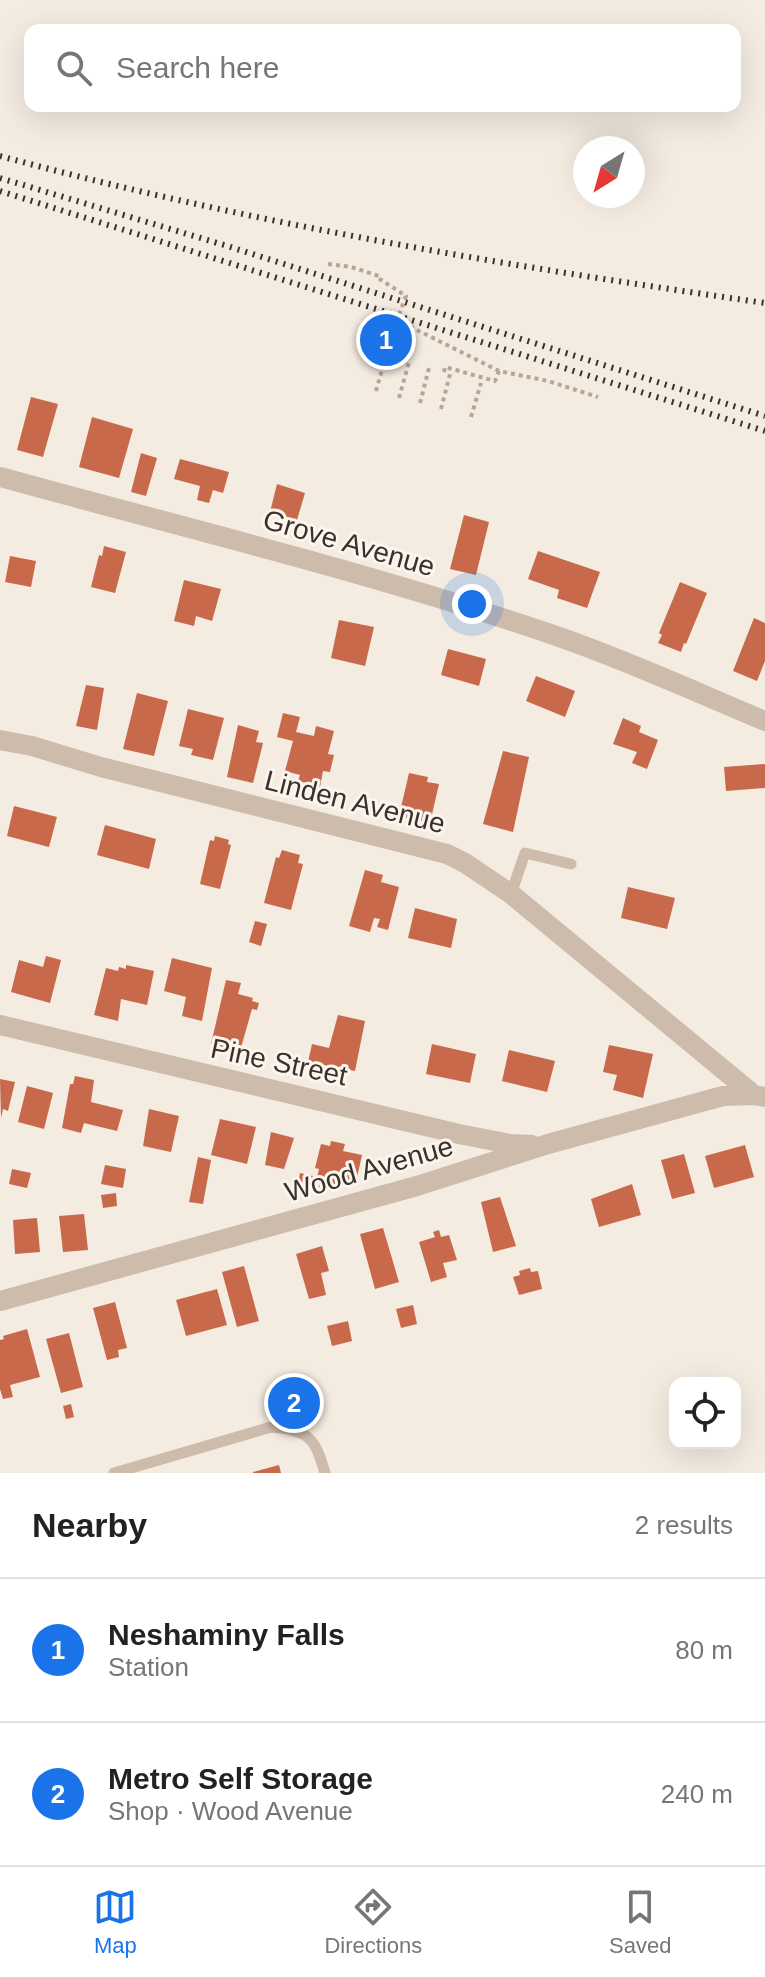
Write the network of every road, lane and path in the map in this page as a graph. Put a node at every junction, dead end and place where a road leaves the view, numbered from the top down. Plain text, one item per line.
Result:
1 (328, 264) dead end
2 (386, 356) dead end
3 (409, 362) dead end
4 (429, 368) dead end
5 (499, 371) junction
6 (444, 372) dead end
7 (450, 374) dead end
8 (481, 383) dead end
9 (376, 391) dead end
10 (598, 397) dead end
11 (399, 398) dead end
12 (420, 403) dead end
13 (441, 409) dead end
14 (471, 417) dead end
15 (0, 477) edge
16 (765, 721) edge
17 (0, 740) edge
18 (571, 864) dead end
19 (511, 894) junction
20 (0, 1025) edge
21 (760, 1096) edge
22 (548, 1144) junction
23 (0, 1301) edge
24 (114, 1473) edge
25 (325, 1473) edge

1 - 5 path
2 - 9 path
3 - 11 path
4 - 12 path
5 - 6 path
5 - 10 path
7 - 13 path
8 - 14 path
15 - 16 street, Grove Avenue
17 - 19 street, Linden Avenue
18 - 19 lane
19 - 21 street, Linden Avenue
20 - 22 street, Pine Street
21 - 22 street, Wood Avenue
22 - 23 street, Wood Avenue
24 - 25 lane

